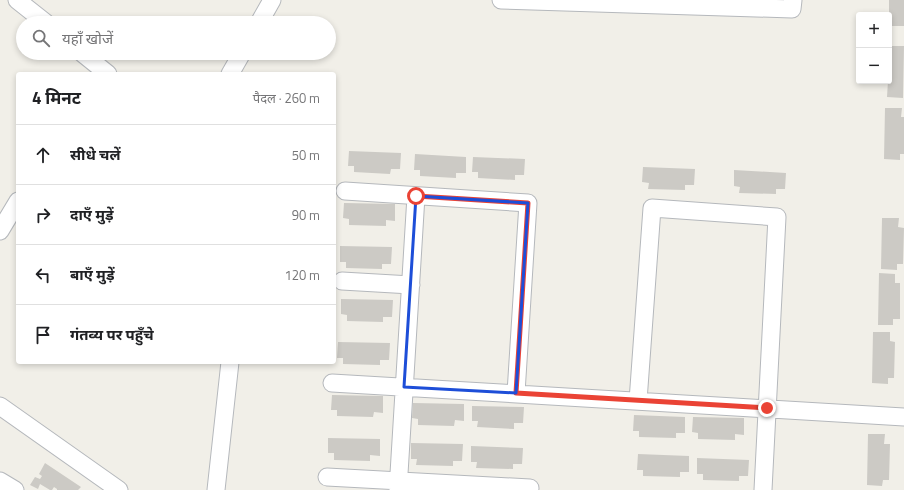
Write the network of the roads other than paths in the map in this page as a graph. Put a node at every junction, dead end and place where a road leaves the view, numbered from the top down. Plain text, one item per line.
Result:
1 (18, 0) edge
2 (272, 0) edge
3 (501, 0) edge
4 (792, 0) edge
5 (552, 1) edge
6 (612, 2) edge
7 (37, 16) edge
8 (263, 16) edge
9 (89, 60) edge
10 (238, 60) edge
11 (100, 71) edge
12 (231, 72) edge
13 (345, 191) dead end
14 (416, 196) junction
15 (16, 204) edge
16 (0, 231) edge
17 (342, 281) dead end
18 (411, 285) junction
19 (230, 364) edge
20 (332, 382) dead end
21 (404, 386) junction
22 (516, 393) junction
23 (638, 401) junction
24 (0, 406) edge
25 (767, 408) junction
26 (904, 417) edge
27 (327, 477) dead end
28 (0, 481) edge
29 (398, 486) edge
30 (530, 488) dead end
31 (15, 490) edge
32 (119, 490) edge
33 (216, 490) edge
34 (763, 490) edge

1 - 7 street
2 - 8 street
3 - 5 street
4 - 6 street
5 - 6 street
9 - 11 street
10 - 12 street
13 - 14 street
14 - 18 street
14 - 22 street
15 - 16 street
17 - 18 street
18 - 21 street
19 - 33 street
20 - 21 street
21 - 22 street
21 - 29 street
22 - 23 street
23 - 25 street
23 - 25 street
24 - 32 street
25 - 26 street
25 - 34 street
27 - 29 street
28 - 31 street
29 - 30 street

